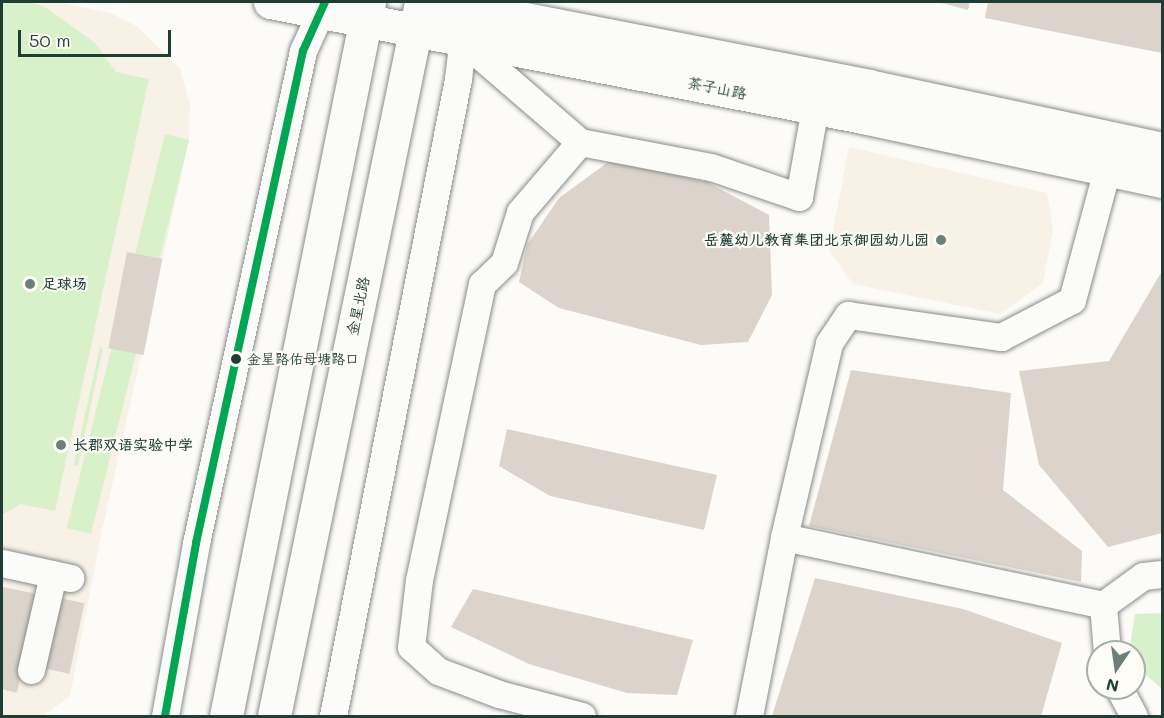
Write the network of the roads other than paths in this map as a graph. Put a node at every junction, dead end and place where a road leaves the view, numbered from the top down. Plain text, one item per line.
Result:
1 (270, 2) edge
2 (458, 4) edge
3 (324, 7) edge
4 (368, 10) edge
5 (418, 16) edge
6 (463, 41) junction
7 (815, 107) junction
8 (580, 142) junction
9 (1162, 144) edge
10 (1107, 170) junction
11 (1162, 182) edge
12 (784, 537) junction
13 (2, 563) edge
14 (1162, 574) edge
15 (1103, 605) junction
16 (1106, 640) edge
17 (31, 670) dead end
18 (1125, 700) edge
19 (165, 717) edge
20 (226, 717) edge
21 (274, 717) edge
22 (333, 717) edge
23 (582, 717) edge
24 (749, 717) edge
25 (1134, 717) edge

1 - 3 main road, 茶子山路
2 - 6 street
2 - 9 main road, 茶子山路
3 - 4 main road, 茶子山路
3 - 19 street
4 - 5 main road, 茶子山路
4 - 20 main road
5 - 6 main road, 茶子山路
5 - 21 main road, 金星北路
6 - 7 main road, 茶子山路
6 - 8 street
6 - 22 street
7 - 8 street
7 - 10 main road, 茶子山路
8 - 23 street
10 - 11 main road, 茶子山路
10 - 12 street
12 - 15 street
12 - 24 street
13 - 17 street
14 - 15 street
15 - 16 street
18 - 25 street

